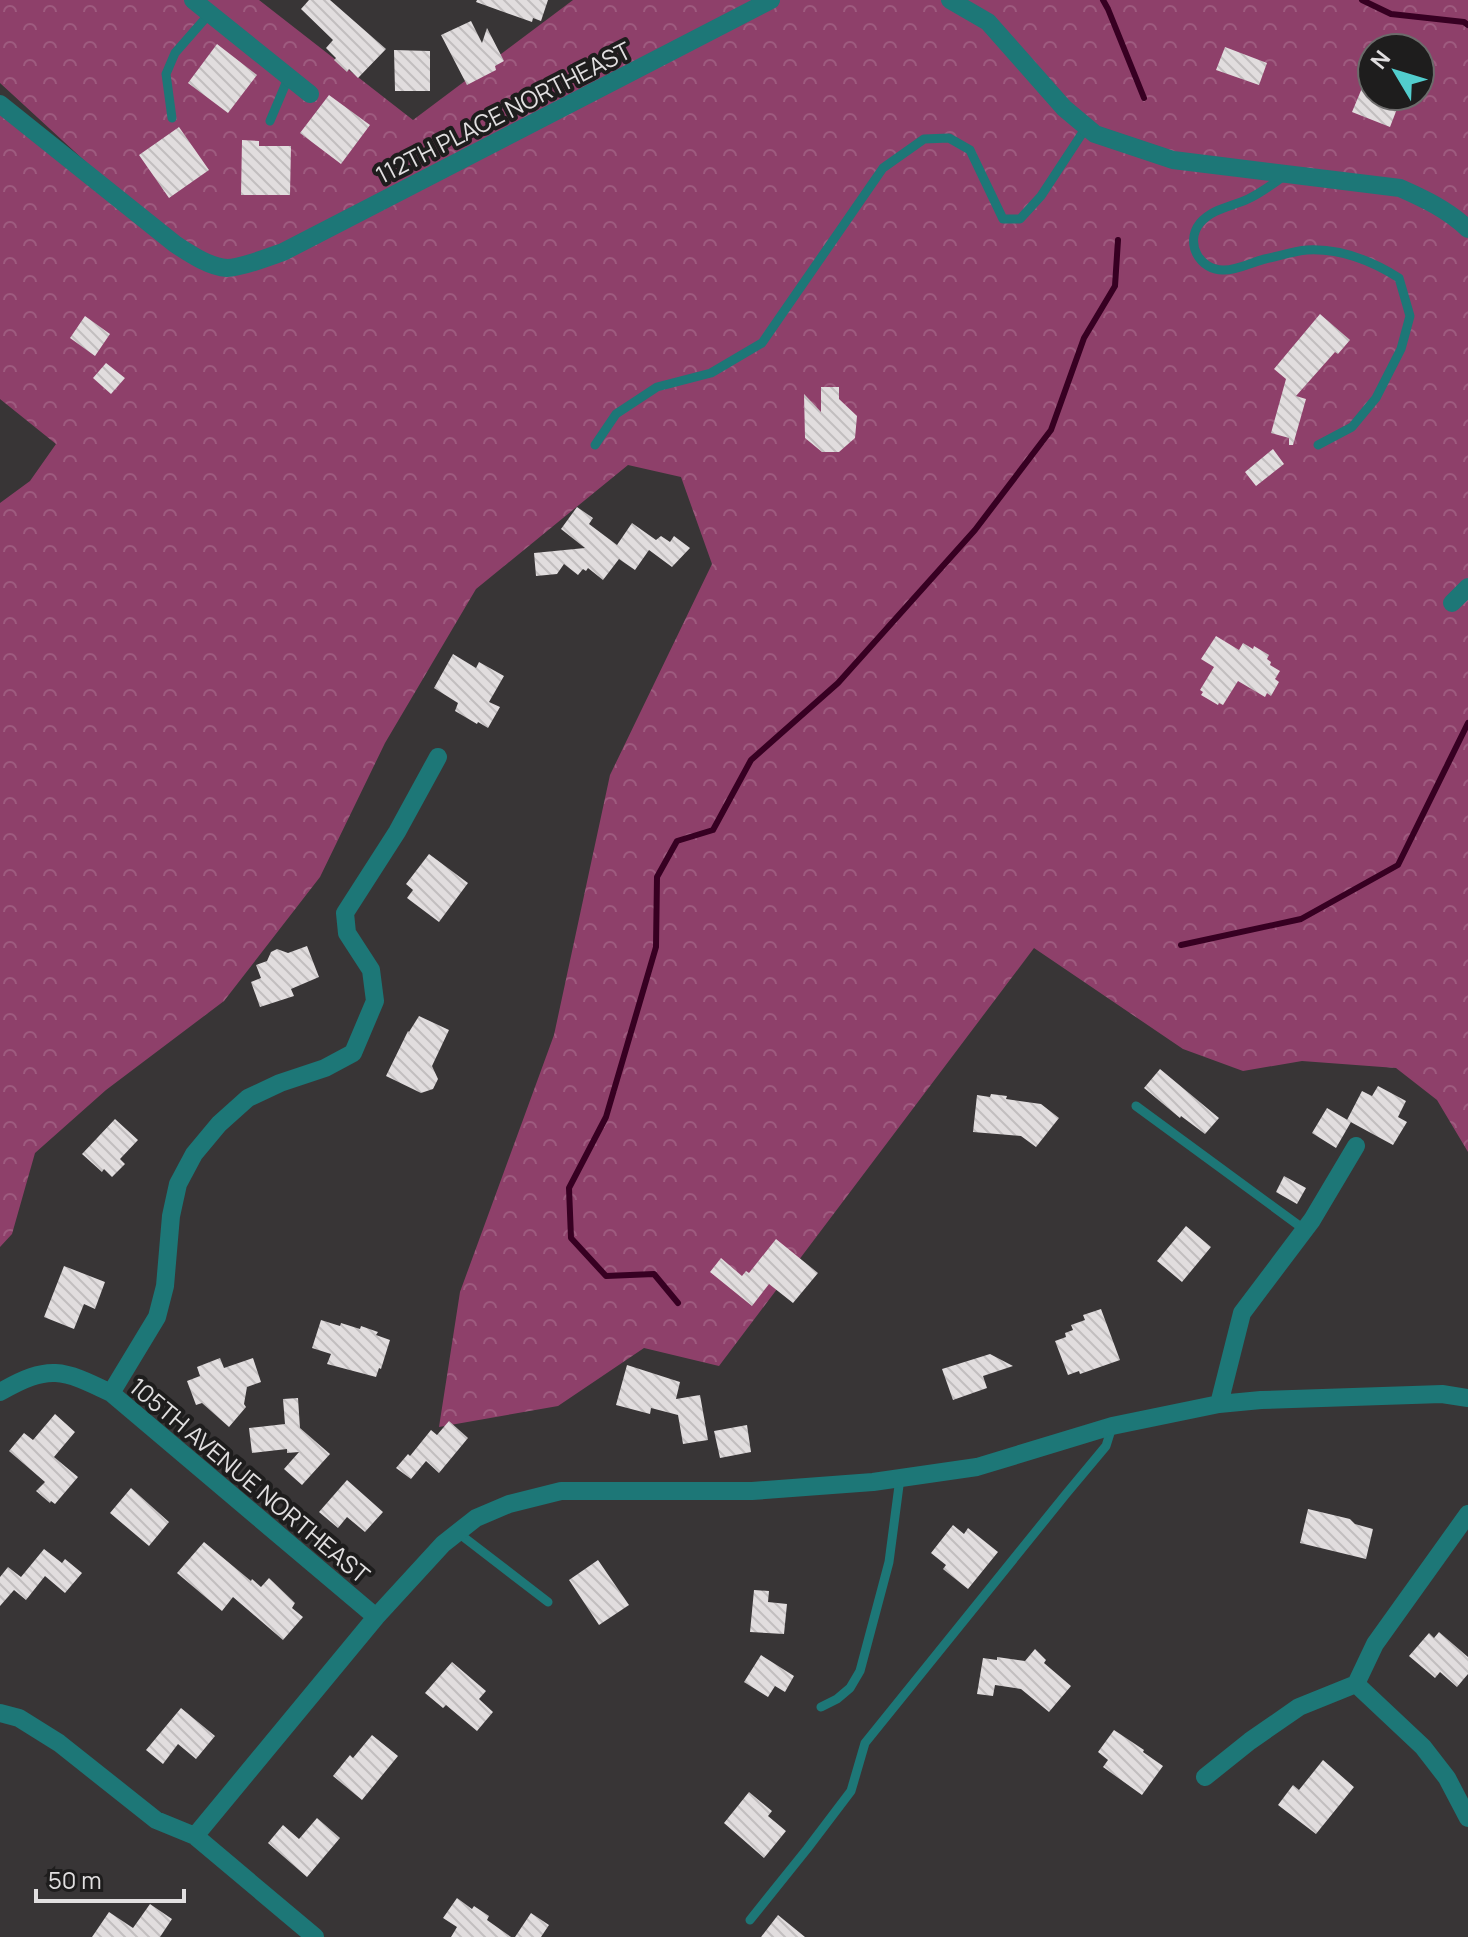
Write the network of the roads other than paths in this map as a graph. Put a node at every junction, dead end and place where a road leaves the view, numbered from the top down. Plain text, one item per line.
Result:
1 (193, 0) edge
2 (771, 0) edge
3 (950, 0) edge
4 (210, 13) junction
5 (289, 76) junction
6 (310, 94) dead end
7 (0, 104) edge
8 (172, 118) dead end
9 (270, 121) dead end
10 (1087, 126) junction
11 (1287, 174) junction
12 (1468, 229) edge
13 (595, 445) dead end
14 (1318, 445) dead end
15 (1468, 587) edge
16 (1452, 603) dead end
17 (438, 757) dead end
18 (1136, 1106) dead end
19 (1356, 1146) dead end
20 (1305, 1230) junction
21 (0, 1392) edge
22 (111, 1393) junction
23 (1468, 1398) edge
24 (1219, 1404) junction
25 (1112, 1426) junction
26 (900, 1478) junction
27 (1468, 1514) edge
28 (457, 1532) junction
29 (548, 1602) dead end
30 (376, 1617) junction
31 (1356, 1684) junction
32 (821, 1707) dead end
33 (0, 1713) edge
34 (1205, 1777) dead end
35 (1468, 1818) edge
36 (195, 1836) junction
37 (750, 1920) dead end
38 (315, 1937) edge

1 - 4 street
2 - 7 street, 112TH PLACE NORTHEAST
3 - 10 street
4 - 5 street
4 - 8 lane
5 - 6 street
5 - 9 lane
10 - 11 street
10 - 13 lane
11 - 12 street
11 - 14 lane
15 - 16 street
17 - 22 street
18 - 20 lane
19 - 20 street
20 - 24 street
21 - 22 street, 105TH AVENUE NORTHEAST
22 - 30 street, 105TH AVENUE NORTHEAST
23 - 24 street
24 - 25 street
25 - 26 street
25 - 37 lane
26 - 28 street
26 - 32 lane
27 - 31 street
28 - 29 lane
28 - 30 street
30 - 36 street
31 - 34 street
31 - 35 street
33 - 36 street
36 - 38 street

